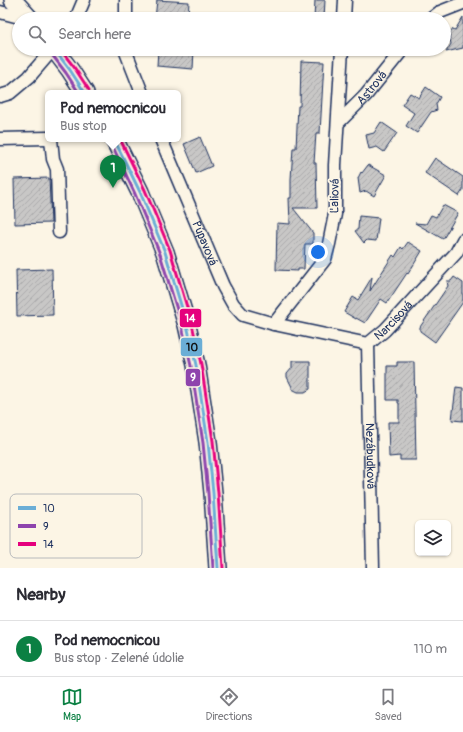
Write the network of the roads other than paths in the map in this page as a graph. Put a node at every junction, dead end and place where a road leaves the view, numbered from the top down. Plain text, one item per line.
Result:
1 (13, 0) edge
2 (84, 0) edge
3 (126, 0) edge
4 (344, 0) edge
5 (463, 3) edge
6 (0, 12) edge
7 (22, 12) edge
8 (79, 12) edge
9 (126, 12) edge
10 (344, 12) edge
11 (440, 12) edge
12 (12, 15) edge
13 (47, 56) edge
14 (59, 56) edge
15 (128, 56) edge
16 (342, 56) edge
17 (397, 56) edge
18 (83, 90) edge
19 (141, 90) edge
20 (0, 96) edge
21 (338, 123) junction
22 (45, 138) edge
23 (0, 139) edge
24 (51, 142) edge
25 (116, 142) edge
26 (162, 142) edge
27 (59, 232) dead end
28 (463, 240) edge
29 (274, 324) junction
30 (368, 344) junction
31 (218, 568) edge
32 (373, 568) edge

1 - 7 main road
2 - 8 street
3 - 9 street
4 - 10 street
5 - 11 street
6 - 12 street
13 - 20 street
14 - 18 main road
15 - 19 street
16 - 21 street, Ľaliová
17 - 21 street, Astrová
21 - 29 street, Ľaliová
22 - 23 street
24 - 27 street
25 - 31 main road
26 - 29 street, Púpavová
28 - 30 street, Narcisová
29 - 30 street, Narcisová
30 - 32 street, Nezábudková

